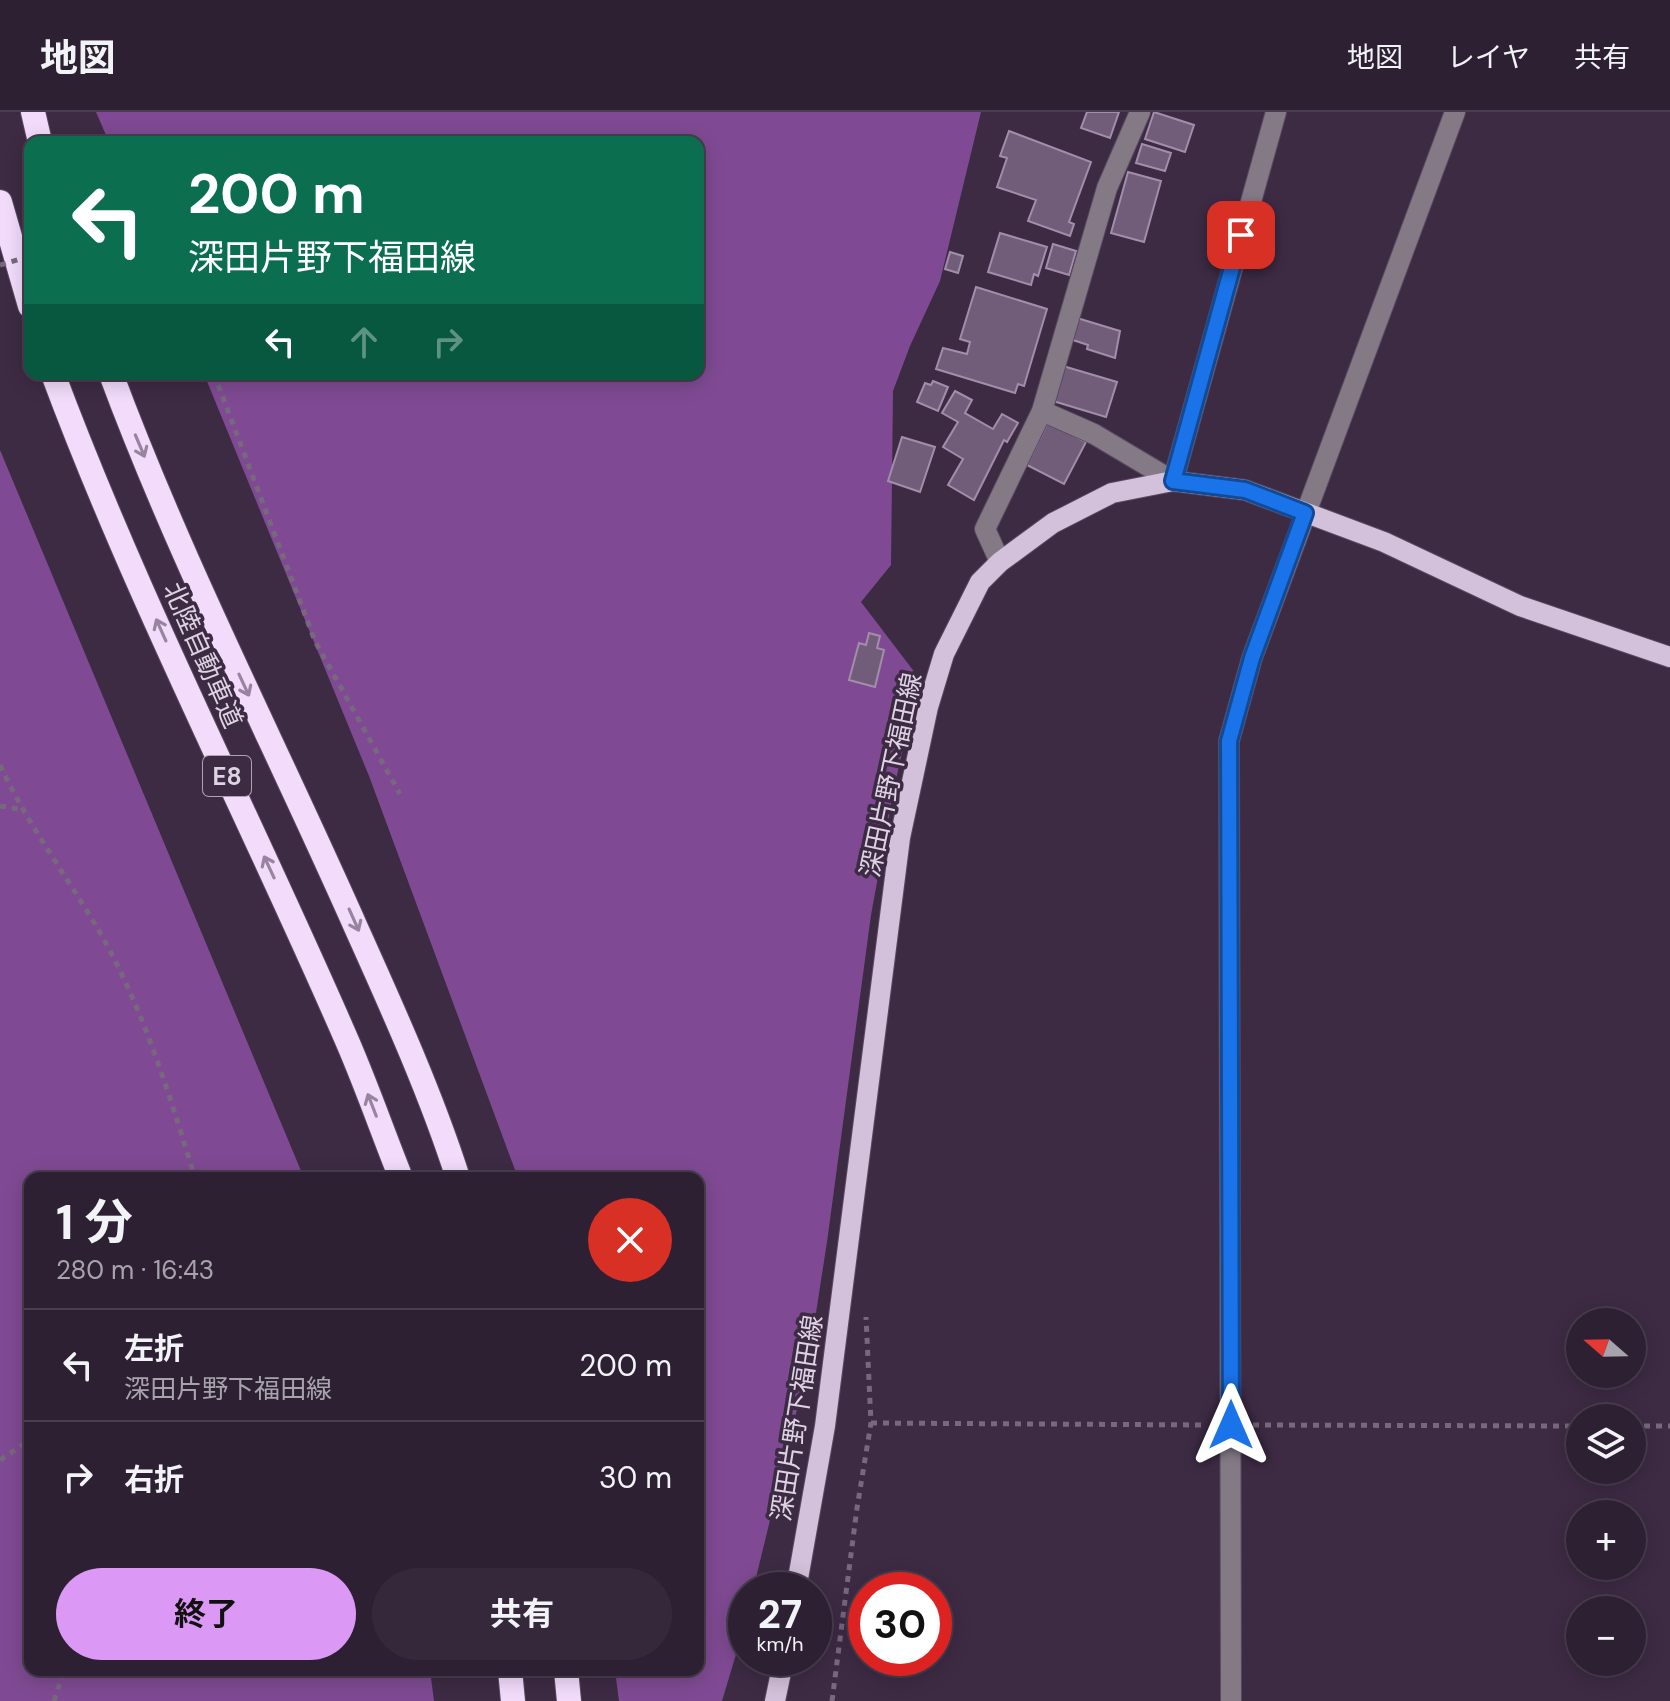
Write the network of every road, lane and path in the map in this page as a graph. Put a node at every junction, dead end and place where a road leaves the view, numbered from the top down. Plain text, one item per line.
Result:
1 (33, 112) edge
2 (1140, 112) edge
3 (1276, 112) edge
4 (1455, 112) edge
5 (39, 136) edge
6 (0, 202) edge
7 (24, 258) edge
8 (0, 265) edge
9 (24, 285) edge
10 (55, 380) edge
11 (114, 380) edge
12 (216, 380) edge
13 (1042, 411) junction
14 (1173, 481) junction
15 (1305, 513) junction
16 (1000, 562) junction
17 (1670, 657) edge
18 (0, 765) edge
19 (400, 794) dead end
20 (0, 806) edge
21 (24, 810) junction
22 (193, 1172) edge
23 (399, 1172) edge
24 (456, 1172) edge
25 (864, 1311) dead end
26 (1646, 1426) edge
27 (1670, 1426) edge
28 (24, 1444) edge
29 (0, 1460) edge
30 (799, 1572) edge
31 (62, 1676) edge
32 (511, 1676) edge
33 (567, 1676) edge
34 (780, 1676) edge
35 (54, 1701) edge
36 (513, 1701) edge
37 (569, 1701) edge
38 (775, 1701) edge
39 (832, 1701) edge
40 (1231, 1701) edge

1 - 5 highway
2 - 13 street
3 - 14 street
4 - 15 street
6 - 9 highway
7 - 8 path, bridge
23 -> 10 highway, 北陸自動車道 / E8
11 -> 24 highway, 北陸自動車道 / E8
12 - 19 path
13 - 14 street
13 - 16 street
14 - 15 main road, 深田片野下福田線
14 - 16 main road, 深田片野下福田線
15 - 17 main road, 深田片野下福田線
15 - 40 street
16 - 30 main road, 深田片野下福田線
18 - 21 path
20 - 21 path
21 - 22 path
25 - 39 path
26 - 27 path
28 - 29 path
31 - 35 path
32 - 36 highway
33 - 37 highway
34 - 38 main road

